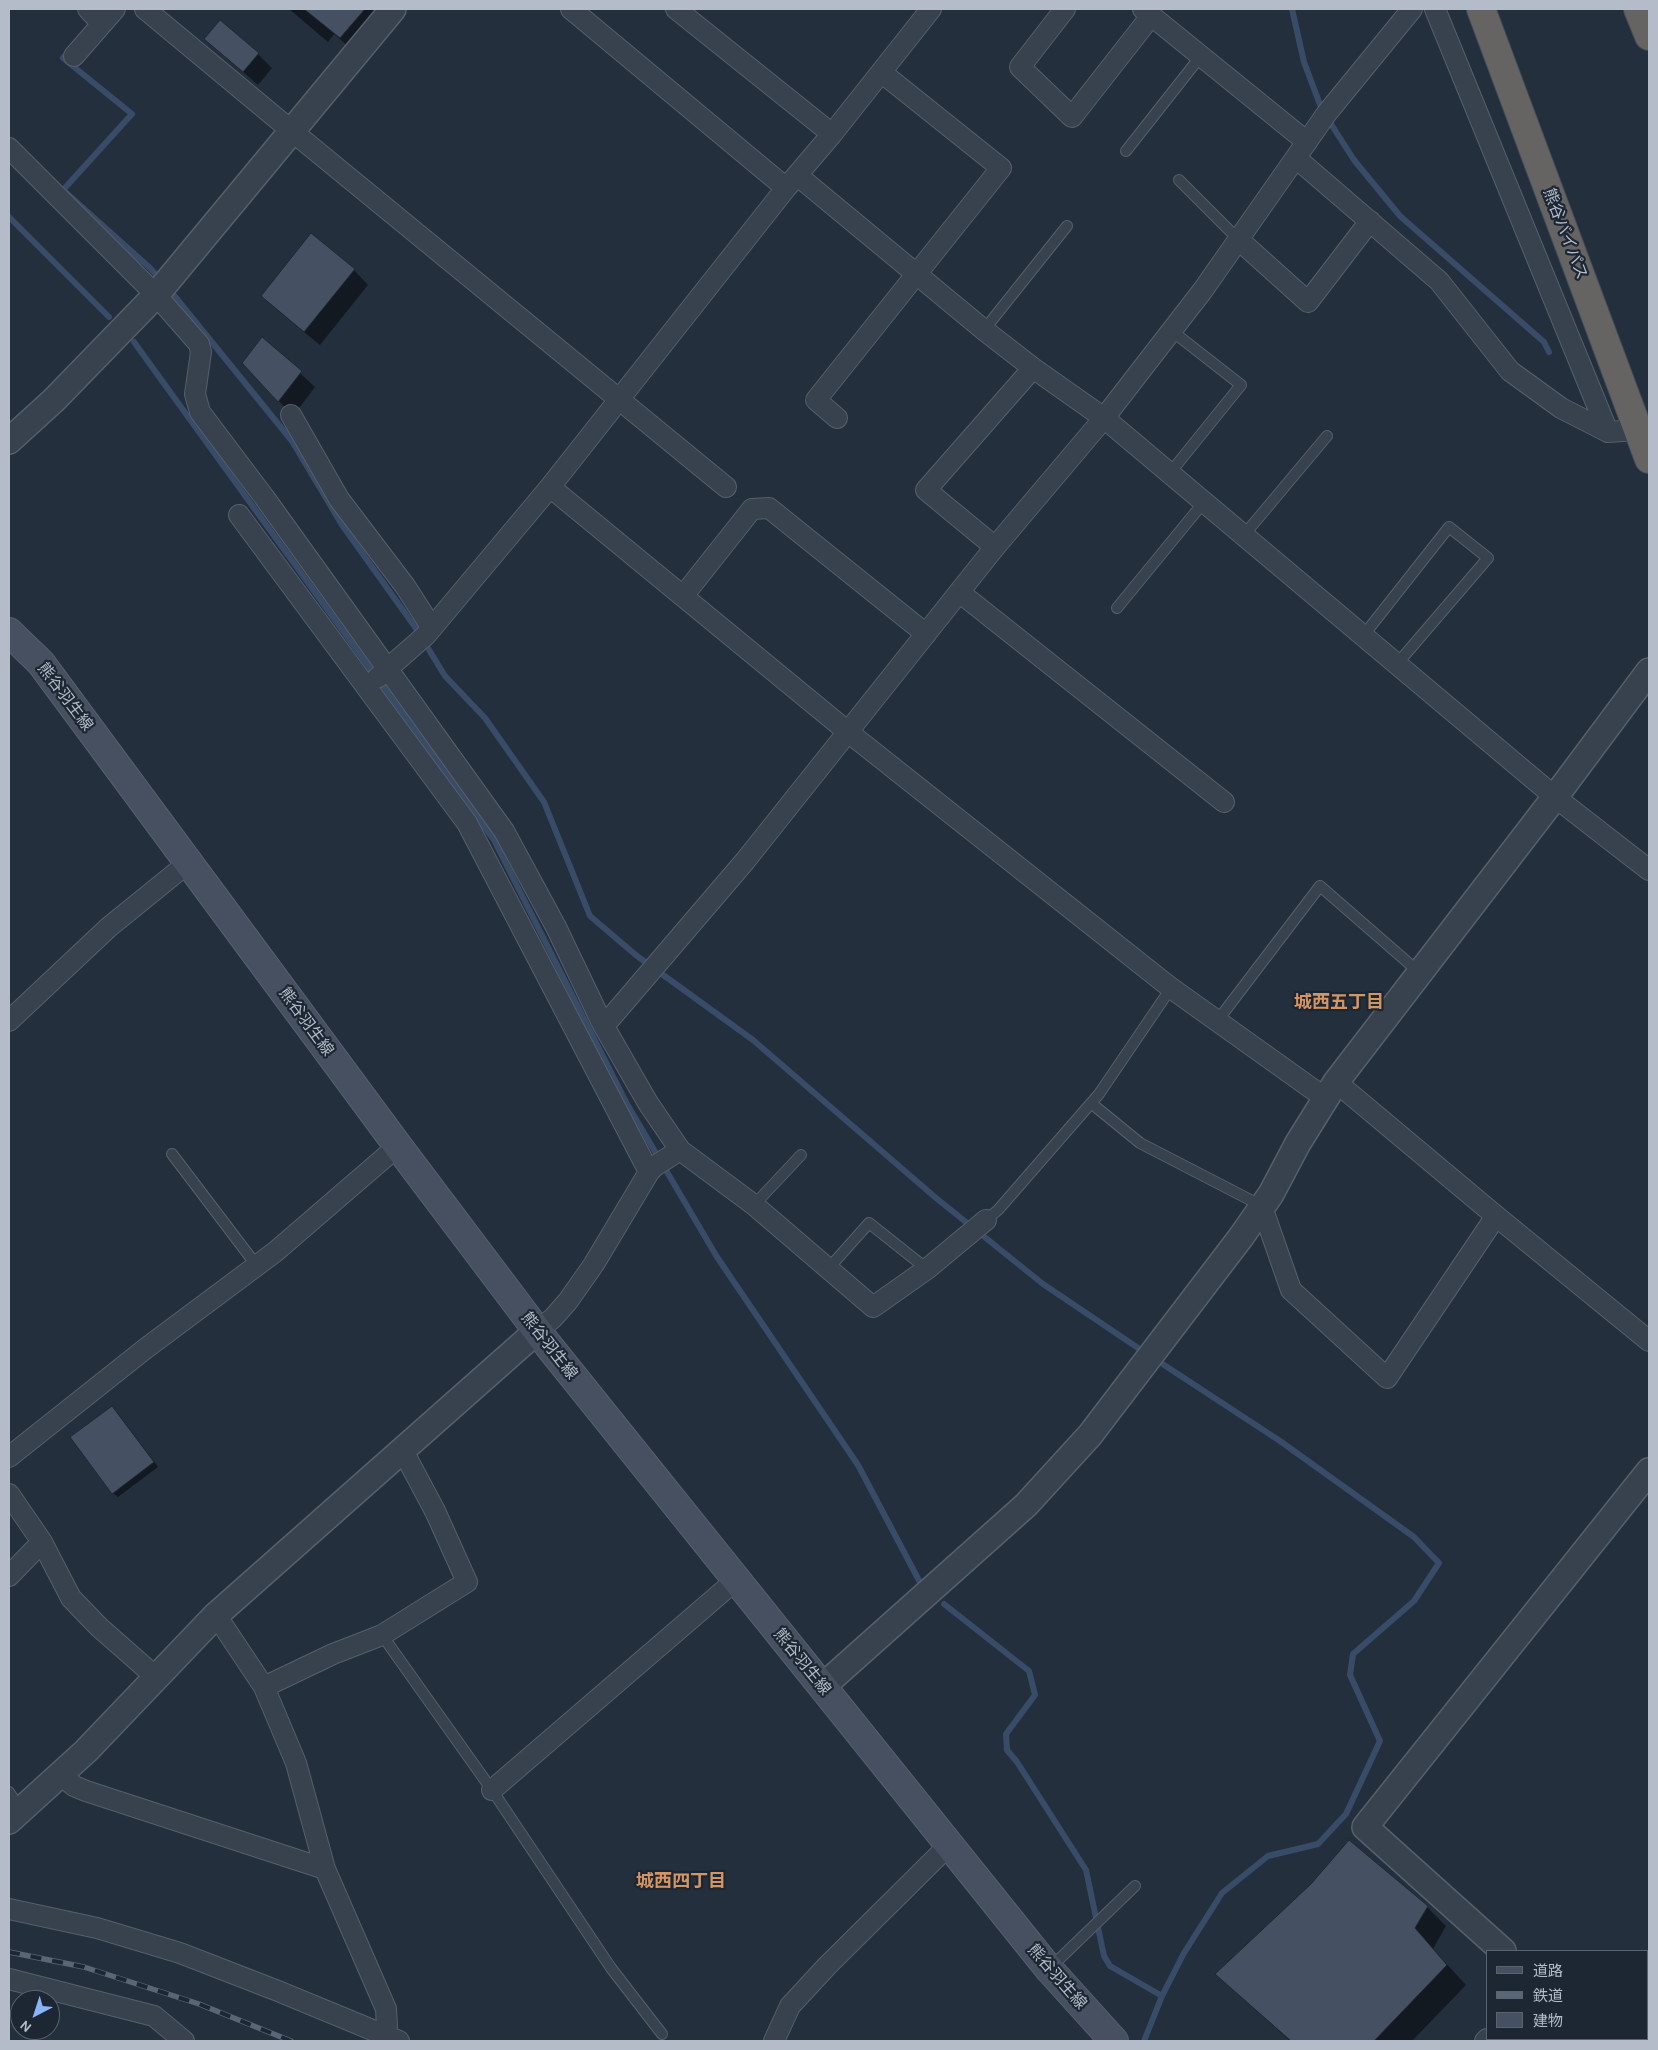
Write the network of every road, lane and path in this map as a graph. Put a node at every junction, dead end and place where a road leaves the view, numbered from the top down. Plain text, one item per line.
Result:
1 (88, 9) edge
2 (115, 9) edge
3 (145, 9) edge
4 (393, 9) edge
5 (571, 9) edge
6 (676, 9) edge
7 (931, 9) edge
8 (1065, 9) edge
9 (1412, 9) edge
10 (1435, 9) edge
11 (1481, 9) edge
12 (1638, 9) edge
13 (1147, 12) edge
14 (102, 24) junction
15 (1649, 36) edge
16 (74, 56) dead end
17 (1200, 57) junction
18 (881, 72) junction
19 (292, 132) junction
20 (832, 134) junction
21 (9, 148) edge
22 (1126, 150) dead end
23 (1301, 150) junction
24 (1179, 180) dead end
25 (792, 182) junction
26 (1370, 221) junction
27 (1067, 226) dead end
28 (1239, 240) junction
29 (918, 274) junction
30 (162, 288) junction
31 (984, 330) junction
32 (1172, 331) junction
33 (1032, 368) junction
34 (618, 400) junction
35 (291, 415) dead end
36 (837, 418) dead end
37 (1104, 418) junction
38 (1638, 430) junction
39 (1608, 432) junction
40 (1328, 436) dead end
41 (9, 441) edge
42 (1649, 459) edge
43 (1170, 474) junction
44 (550, 487) junction
45 (726, 487) dead end
46 (1204, 502) junction
47 (239, 515) dead end
48 (1244, 536) junction
49 (995, 547) junction
50 (959, 592) junction
51 (683, 596) junction
52 (1117, 608) dead end
53 (9, 632) edge
54 (926, 634) junction
55 (425, 635) junction
56 (1363, 636) junction
57 (1397, 664) junction
58 (1649, 670) edge
59 (376, 678) junction
60 (848, 732) junction
61 (1555, 797) junction
62 (1224, 802) dead end
63 (188, 863) junction
64 (1649, 870) edge
65 (1420, 973) junction
66 (1171, 988) junction
67 (1218, 1020) junction
68 (9, 1021) edge
69 (602, 1023) junction
70 (1331, 1090) junction
71 (1092, 1103) junction
72 (398, 1146) junction
73 (172, 1154) dead end
74 (801, 1155) dead end
75 (663, 1162) junction
76 (754, 1205) junction
77 (1262, 1207) junction
78 (1496, 1216) junction
79 (986, 1220) joint
80 (257, 1266) junction
81 (828, 1269) junction
82 (927, 1269) junction
83 (537, 1331) junction
84 (1649, 1341) edge
85 (403, 1451) junction
86 (9, 1456) edge
87 (1648, 1476) edge
88 (9, 1494) edge
89 (42, 1542) junction
90 (9, 1576) edge
91 (736, 1580) junction
92 (216, 1615) junction
93 (382, 1635) junction
94 (158, 1678) junction
95 (822, 1687) junction
96 (264, 1688) junction
97 (61, 1774) junction
98 (492, 1790) junction
99 (13, 1808) edge
100 (950, 1845) junction
101 (325, 1868) junction
102 (1135, 1886) dead end
103 (9, 1909) edge
104 (1502, 1950) edge
105 (1049, 1969) junction
106 (9, 1979) edge
107 (662, 2034) dead end
108 (779, 2039) edge
109 (394, 2040) edge
110 (184, 2041) edge
111 (1114, 2041) edge

1 - 14 street
2 - 14 street
3 - 19 street
4 - 19 street
5 - 25 street
6 - 20 street
7 - 18 street
8 - 13 street
9 - 23 street
10 - 39 street
11 - 38 highway, 熊谷バイパス
12 - 15 highway
13 - 17 street
14 - 16 street
17 - 22 lane
17 - 23 street
18 - 20 street
18 - 29 street
19 - 30 street
19 - 34 street
20 - 25 street
21 - 30 street
23 - 26 street
23 - 28 street
24 - 28 lane
25 - 29 street
25 - 34 street
26 - 28 street
26 - 39 street
27 - 31 lane
28 - 32 street
29 - 31 street
29 - 36 street
30 - 41 street
30 - 59 street
31 - 33 street
32 - 37 street
32 - 43 lane
33 - 37 street
33 - 49 street
34 - 44 street
34 - 45 street
35 - 55 street
37 - 43 street
37 - 49 street
38 - 39 street
38 - 42 highway, 熊谷バイパス
40 - 48 lane
43 - 46 street
44 - 51 street
44 - 55 street
46 - 48 street
46 - 52 lane
47 - 59 street
48 - 56 street
49 - 50 street
50 - 54 street
50 - 62 street
51 - 54 street
51 - 60 street
53 - 63 main road, 熊谷羽生線
54 - 60 street
55 - 59 street
56 - 57 street
56 - 57 lane
57 - 61 street
58 - 61 street
59 - 69 street
59 - 75 street
60 - 66 street
60 - 69 street
61 - 64 street
61 - 65 street
63 - 68 street
63 - 72 main road, 熊谷羽生線
65 - 67 lane
65 - 70 street
66 - 67 street
66 - 71 lane
67 - 70 street
69 - 75 street
70 - 77 street
70 - 78 street
71 - 77 lane
71 - 79 lane
72 - 80 street
72 - 83 main road, 熊谷羽生線
73 - 80 lane
74 - 76 lane
75 - 76 street
75 - 83 street
76 - 81 street
77 - 78 street
77 - 95 street
78 - 84 street
79 - 82 street
80 - 86 street
81 - 82 street
81 - 82 lane
83 - 85 street
83 - 91 main road, 熊谷羽生線
85 - 92 street
85 - 93 street
87 - 104 street
88 - 89 street
89 - 90 street
89 - 94 street
91 - 95 main road, 熊谷羽生線
91 - 98 street
92 - 94 street
92 - 96 street
93 - 96 street
93 - 98 lane
94 - 97 street
95 - 100 main road, 熊谷羽生線
96 - 101 street
97 - 99 street
97 - 101 street
98 - 107 lane
100 - 105 main road, 熊谷羽生線
100 - 108 street
101 - 109 street
102 - 105 lane
103 - 109 street
105 - 111 main road, 熊谷羽生線
106 - 110 street

